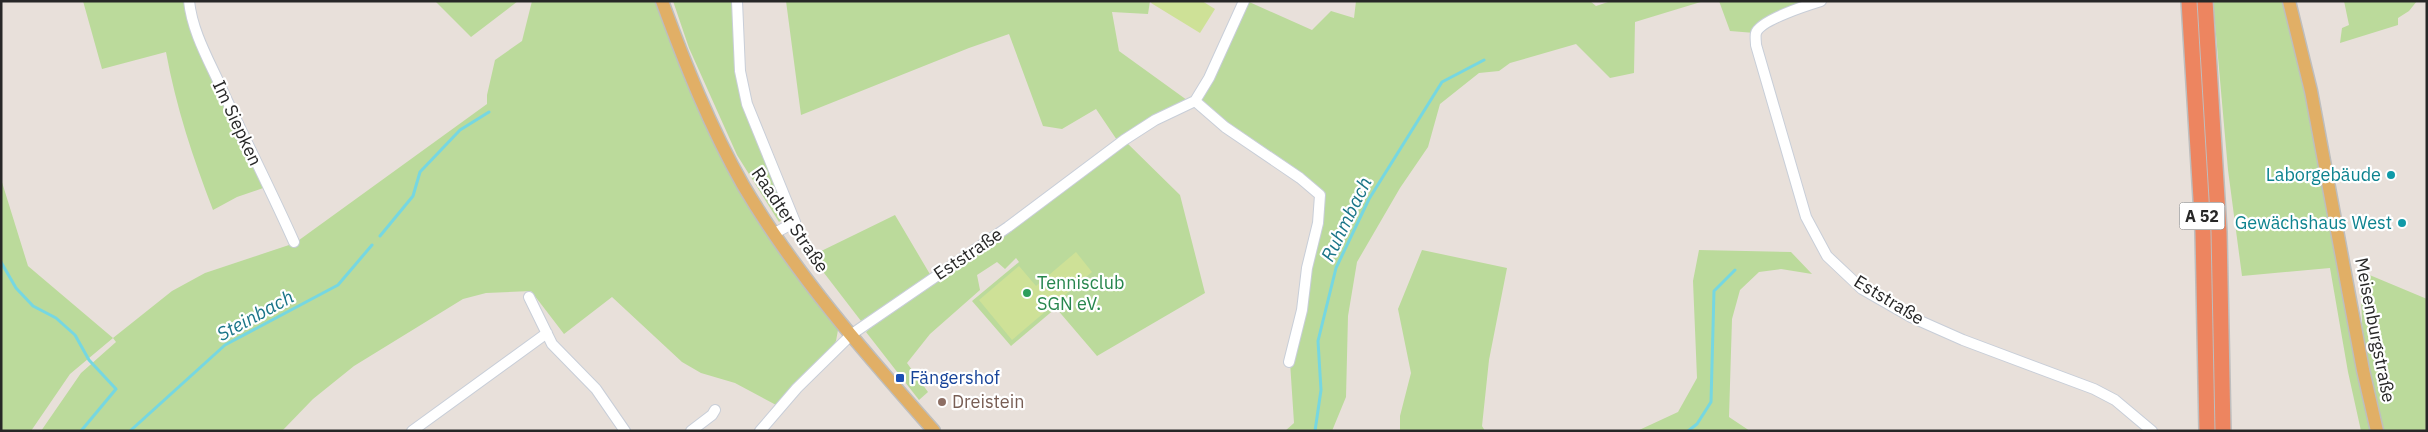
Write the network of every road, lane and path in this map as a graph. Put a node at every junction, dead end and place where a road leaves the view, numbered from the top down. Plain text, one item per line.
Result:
1 (189, 1) edge
2 (662, 1) edge
3 (737, 1) edge
4 (1244, 1) edge
5 (1821, 1) edge
6 (2189, 1) edge
7 (2205, 1) edge
8 (2289, 1) edge
9 (1195, 101) junction
10 (775, 232) junction
11 (294, 242) dead end
12 (529, 297) dead end
13 (547, 334) junction
14 (852, 334) junction
15 (1288, 362) dead end
16 (715, 410) dead end
17 (412, 431) edge
18 (625, 431) edge
19 (691, 431) edge
20 (760, 431) edge
21 (934, 431) edge
22 (2152, 431) edge
23 (2207, 431) edge
24 (2223, 431) edge
25 (2377, 431) edge

1 - 11 street, Im Siepken
2 - 10 main road, Raadter Straße
3 - 10 street
4 - 9 street
5 - 22 street, Eststraße
6 - 23 highway, A 52
7 - 24 highway, A 52
8 - 25 main road, Meisenburgstraße
9 - 14 street, Eststraße
9 - 15 street
10 - 14 main road, Raadter Straße
12 - 13 street
13 - 17 street
13 - 18 street
14 - 20 street, Eststraße
14 - 21 main road, Raadter Straße
16 - 19 street

